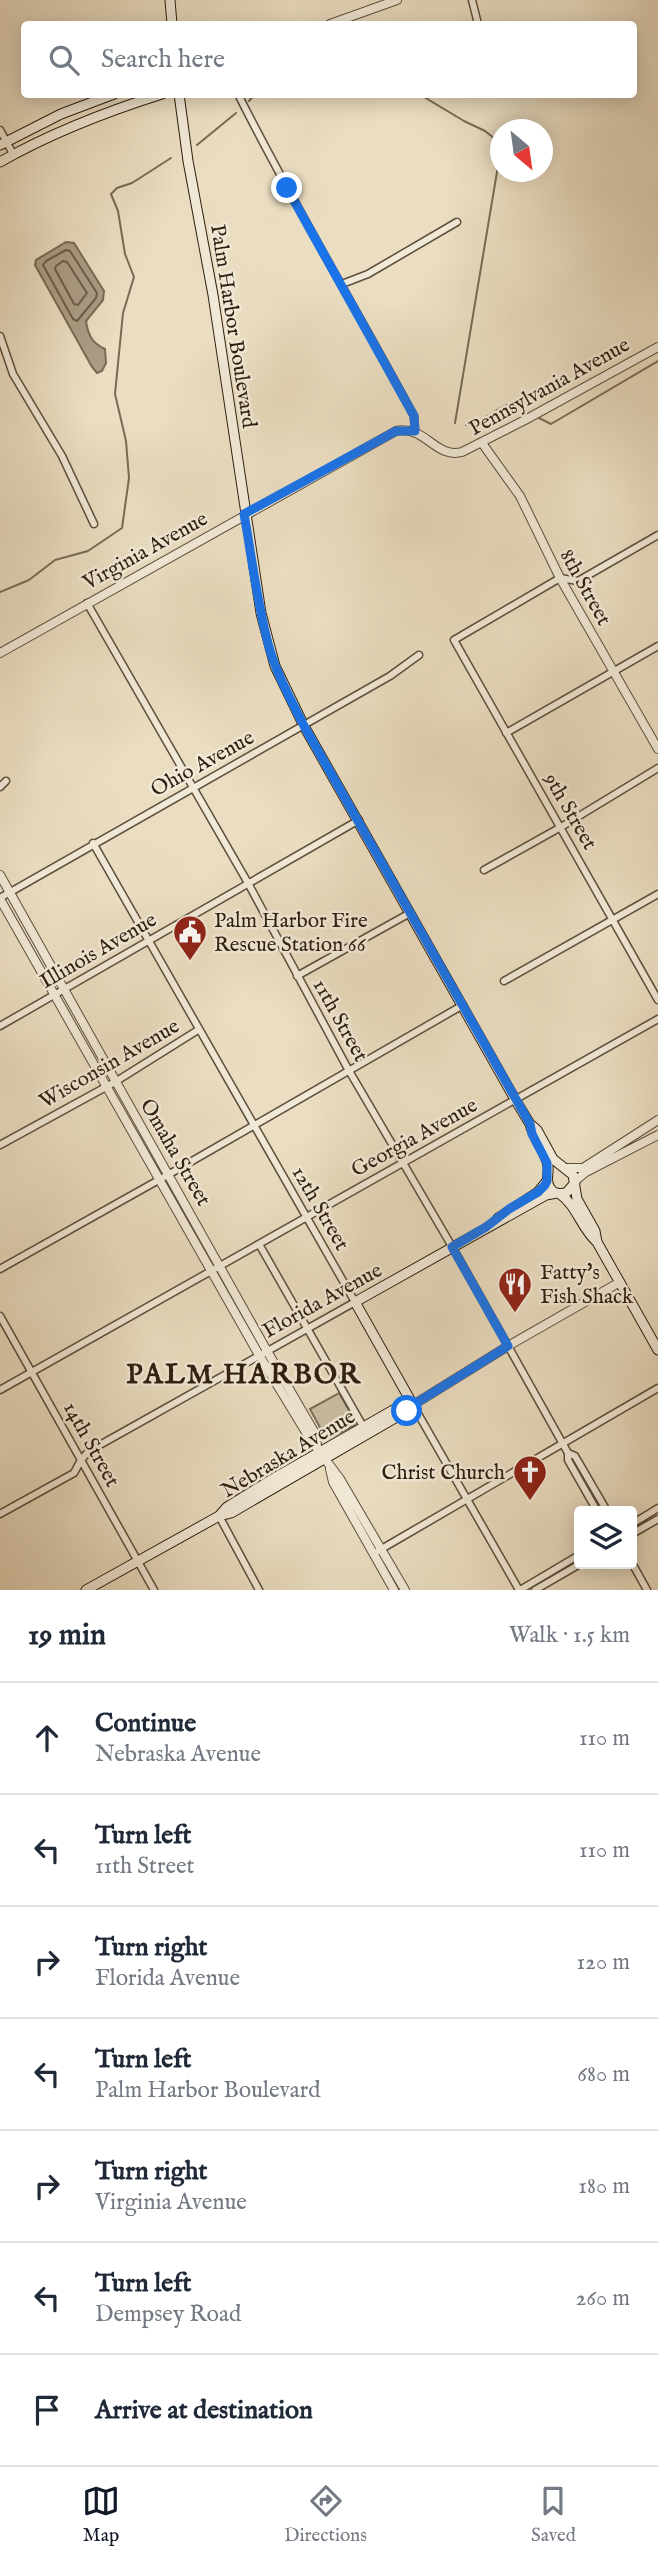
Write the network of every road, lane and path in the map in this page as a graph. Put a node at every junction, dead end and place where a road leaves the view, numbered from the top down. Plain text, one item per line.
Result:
1 (170, 0) edge
2 (397, 0) edge
3 (472, 0) edge
4 (173, 21) edge
5 (338, 21) edge
6 (477, 21) edge
7 (103, 98) edge
8 (150, 98) edge
9 (180, 98) edge
10 (240, 98) edge
11 (0, 130) edge
12 (3, 143) edge
13 (13, 154) junction
14 (0, 162) edge
15 (457, 222) dead end
16 (342, 284) junction
17 (0, 336) edge
18 (658, 347) edge
19 (415, 431) junction
20 (482, 443) junction
21 (244, 514) junction
22 (94, 524) dead end
23 (658, 535) edge
24 (560, 578) junction
25 (87, 603) junction
26 (658, 646) edge
27 (0, 653) edge
28 (419, 655) dead end
29 (613, 671) junction
30 (304, 726) junction
31 (506, 733) junction
32 (658, 750) edge
33 (658, 768) edge
34 (6, 781) dead end
35 (0, 788) edge
36 (193, 788) junction
37 (359, 820) junction
38 (561, 827) junction
39 (93, 843) junction
40 (484, 870) dead end
41 (0, 875) edge
42 (248, 884) junction
43 (10, 892) junction
44 (658, 894) edge
45 (0, 899) edge
46 (410, 913) junction
47 (612, 920) junction
48 (149, 940) junction
49 (296, 976) junction
50 (504, 981) dead end
51 (65, 989) junction
52 (56, 994) junction
53 (658, 1000) edge
54 (463, 1005) junction
55 (658, 1019) edge
56 (0, 1026) edge
57 (198, 1030) junction
58 (348, 1069) junction
59 (111, 1084) junction
60 (516, 1101) junction
61 (658, 1120) edge
62 (530, 1124) junction
63 (254, 1125) junction
64 (658, 1135) edge
65 (0, 1145) edge
66 (403, 1163) junction
67 (566, 1168) junction
68 (170, 1174) junction
69 (547, 1178) junction
70 (161, 1179) junction
71 (575, 1182) junction
72 (558, 1194) junction
73 (305, 1217) junction
74 (486, 1227) junction
75 (597, 1242) junction
76 (259, 1244) junction
77 (452, 1247) junction
78 (220, 1266) junction
79 (0, 1269) edge
80 (211, 1271) junction
81 (620, 1282) junction
82 (355, 1302) junction
83 (0, 1316) edge
84 (308, 1328) junction
85 (508, 1346) junction
86 (658, 1350) edge
87 (263, 1353) junction
88 (32, 1373) junction
89 (658, 1388) edge
90 (0, 1390) edge
91 (413, 1405) junction
92 (365, 1428) junction
93 (562, 1443) junction
94 (568, 1453) junction
95 (323, 1456) junction
96 (81, 1460) junction
97 (467, 1499) junction
98 (594, 1506) edge
99 (604, 1506) edge
100 (658, 1508) edge
101 (0, 1514) edge
102 (219, 1517) junction
103 (658, 1520) edge
104 (637, 1521) edge
105 (637, 1531) edge
106 (377, 1551) junction
107 (574, 1558) edge
108 (138, 1560) junction
109 (574, 1567) edge
110 (635, 1569) edge
111 (86, 1590) edge
112 (155, 1590) edge
113 (259, 1590) edge
114 (394, 1590) edge
115 (405, 1590) edge
116 (520, 1590) edge
117 (535, 1590) edge
118 (647, 1590) edge

1 - 4 main road
2 - 5 street
3 - 6 street
7 - 12 main road
8 - 13 main road
9 - 21 main road, Palm Harbor Boulevard
10 - 16 street
11 - 12 street
12 - 13 street
13 - 14 main road
15 - 16 street
16 - 19 street
17 - 22 street
18 - 20 street, Pennsylvania Avenue
19 - 20 street, Pennsylvania Avenue
19 - 21 street, Virginia Avenue
20 - 24 street, 8th Street
21 - 25 street, Virginia Avenue
21 - 30 main road
23 - 24 street
24 - 29 street, 8th Street
24 - 31 street, 9th Street
25 - 27 street, Virginia Avenue
25 - 36 street, 11th Street
26 - 29 street
28 - 30 street, Ohio Avenue
29 - 31 street
29 - 32 street, 8th Street
30 - 36 street, Ohio Avenue
30 - 37 main road
31 - 38 street, 9th Street
33 - 38 street
34 - 35 street
36 - 39 street, Ohio Avenue
36 - 42 street, 11th Street
37 - 42 street, Illinois Avenue
37 - 46 main road
38 - 40 street
38 - 47 street, 9th Street
39 - 43 street, Ohio Avenue
39 - 48 street, 12th Street
41 - 43 street, Omaha Street
42 - 48 street, Illinois Avenue
42 - 49 street, 11th Street
43 - 45 street, Ohio Avenue
43 - 51 street, Omaha Street
44 - 47 street
45 - 52 street, Omaha Street
46 - 49 street
46 - 54 main road
47 - 50 street
47 - 53 street, 9th Street
48 - 51 street, Illinois Avenue
48 - 57 street, 12th Street
49 - 58 street, 11th Street
51 - 52 street, Illinois Avenue
51 - 59 street, Omaha Street
52 - 56 street, Illinois Avenue
52 - 59 street, Omaha Street
54 - 58 street
54 - 60 main road
55 - 60 street, Georgia Avenue
57 - 59 street, Wisconsin Avenue
57 - 63 street, 12th Street
58 - 63 street
58 - 66 street, 11th Street
59 - 65 street, Wisconsin Avenue
59 - 68 street, Omaha Street
59 - 70 street, Omaha Street
60 - 62 main road
60 - 66 street, Georgia Avenue
61 - 67 street
62 - 67 main road
62 - 69 main road
63 - 68 street
63 - 73 street, 12th Street
64 - 71 street
66 - 73 street, Georgia Avenue
66 - 77 street, 11th Street
67 - 69 main road
67 - 71 main road
68 - 70 street
68 - 78 street, Omaha Street
69 - 72 main road
69 - 74 main road, Florida Avenue
70 - 79 street
70 - 80 street, Omaha Street
71 - 72 main road
71 - 75 main road
72 - 74 main road, Florida Avenue
72 - 75 main road
73 - 76 street, Georgia Avenue
73 - 82 street, 12th Street
74 - 77 main road, Florida Avenue
75 - 81 main road
76 - 78 street, Georgia Avenue
76 - 84 street
77 - 82 main road, Florida Avenue
77 - 85 street, 11th Street
78 - 80 street
78 - 87 street, Omaha Street
80 - 87 street, Omaha Street
80 - 88 street
81 - 85 street, Nebraska Avenue
81 - 86 main road
82 - 84 street, Florida Avenue
82 - 91 main road, 12th Street
83 - 88 street, 14th Street
84 - 87 street, Florida Avenue
84 - 92 street
85 - 91 street, Nebraska Avenue
85 - 93 street, 11th Street
87 - 95 street, Omaha Street
87 - 96 street, Florida Avenue
88 - 90 street
88 - 96 street, 14th Street
89 - 93 street
91 - 92 main road, Nebraska Avenue
91 - 95 main road, Nebraska Avenue
91 - 97 street, 12th Street
92 - 95 main road, Nebraska Avenue
93 - 94 street, 11th Street
93 - 97 street
94 - 98 street, 11th Street
94 - 99 street, 11th Street
95 - 102 main road, Nebraska Avenue
95 - 106 street, Omaha Street
96 - 101 street, Florida Avenue
96 - 108 street, 14th Street
97 - 106 street
97 - 116 street, 12th Street
100 - 104 street
102 - 108 main road, Nebraska Avenue
102 - 113 street
103 - 105 street
106 - 114 street, Omaha Street
106 - 115 street, Omaha Street
107 - 116 street
108 - 111 main road, Nebraska Avenue
108 - 112 street, 14th Street
109 - 117 street
110 - 118 street

